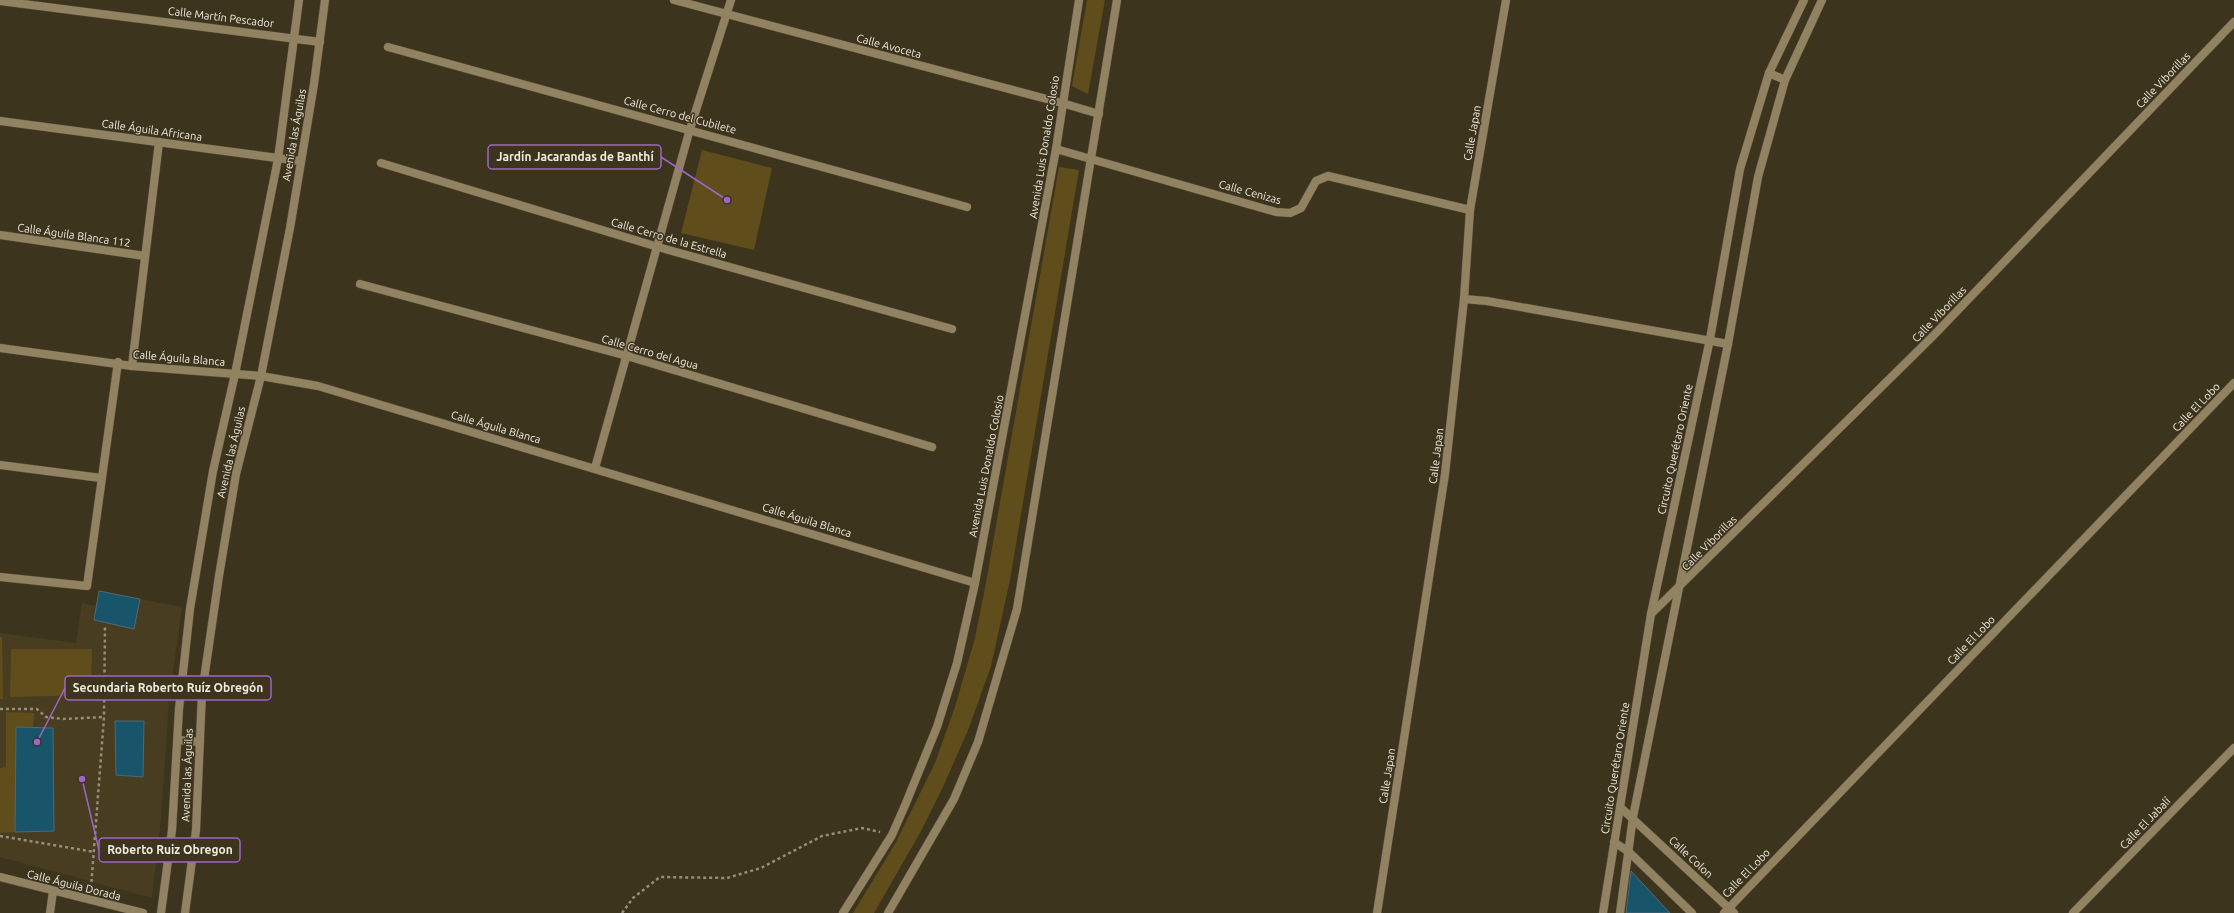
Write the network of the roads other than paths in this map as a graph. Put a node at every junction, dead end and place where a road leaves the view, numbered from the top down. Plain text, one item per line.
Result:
1 (299, 0) edge
2 (325, 0) edge
3 (674, 0) edge
4 (731, 0) edge
5 (1079, 0) edge
6 (1116, 0) edge
7 (1506, 0) edge
8 (1804, 0) edge
9 (1822, 0) edge
10 (0, 1) edge
11 (727, 14) junction
12 (2234, 22) edge
13 (295, 38) junction
14 (320, 42) junction
15 (388, 47) dead end
16 (1769, 73) junction
17 (1785, 80) junction
18 (1062, 103) junction
19 (1099, 114) junction
20 (0, 121) edge
21 (690, 129) junction
22 (159, 142) junction
23 (1056, 149) junction
24 (1091, 158) junction
25 (278, 159) junction
26 (300, 162) junction
27 (382, 163) dead end
28 (967, 207) dead end
29 (1470, 210) junction
30 (0, 235) edge
31 (658, 247) junction
32 (145, 256) junction
33 (360, 284) dead end
34 (1464, 299) junction
35 (952, 329) dead end
36 (1710, 340) junction
37 (1728, 344) junction
38 (0, 348) edge
39 (628, 356) junction
40 (118, 362) junction
41 (132, 366) junction
42 (235, 374) junction
43 (261, 376) junction
44 (2234, 383) edge
45 (932, 446) dead end
46 (0, 465) edge
47 (595, 468) junction
48 (101, 478) junction
49 (0, 577) edge
50 (975, 583) junction
51 (1678, 589) junction
52 (1651, 614) junction
53 (178, 740) junction
54 (200, 742) junction
55 (2234, 748) edge
56 (1620, 808) junction
57 (1633, 817) junction
58 (1614, 842) junction
59 (1630, 852) junction
60 (0, 877) edge
61 (53, 891) junction
62 (1729, 911) edge
63 (50, 913) edge
64 (143, 913) edge
65 (161, 913) edge
66 (186, 913) edge
67 (843, 913) edge
68 (888, 913) edge
69 (1377, 913) edge
70 (1603, 913) edge
71 (1620, 913) edge
72 (1692, 913) edge
73 (2073, 913) edge

1 - 13 street, Avenida las Águilas
2 - 14 street, Avenida las Águilas
3 - 11 street, Calle Avoceta
4 - 11 street
5 - 18 street, Avenida Luis Donaldo Colosio
6 - 19 street
7 - 29 street, Calle Japan
8 - 16 street, Circuito Querétaro Oriente
9 - 17 street
10 - 13 street, Calle Martín Pescador
11 - 18 street, Calle Avoceta
11 - 21 street
12 - 51 street, Calle Viborillas
13 - 14 street, Calle Martín Pescador
13 - 25 street, Avenida las Águilas
14 - 26 street, Avenida las Águilas
15 - 21 street, Calle Cerro del Cubilete
16 - 17 street
16 - 36 street, Circuito Querétaro Oriente
17 - 37 street
18 - 19 street, Calle Avoceta
18 - 23 street, Avenida Luis Donaldo Colosio
19 - 24 street
20 - 22 street, Calle Águila Africana
21 - 28 street, Calle Cerro del Cubilete
21 - 31 street
22 - 25 street, Calle Águila Africana
22 - 32 street, Calle Águila Blanca 112
23 - 24 street, Calle Cenizas
23 - 50 street, Avenida Luis Donaldo Colosio
24 - 29 street, Calle Cenizas
24 - 68 street
25 - 26 street, Calle Águila Africana
25 - 42 street, Avenida las Águilas
26 - 43 street, Avenida las Águilas
27 - 31 street, Calle Cerro de la Estrella
29 - 34 street, Calle Japan
30 - 32 street, Calle Águila Blanca 112
31 - 35 street, Calle Cerro de la Estrella
31 - 39 street
32 - 41 street, Calle Águila Blanca 112
33 - 39 street, Calle Cerro del Agua
34 - 36 street
34 - 69 street, Calle Japan
36 - 37 street
36 - 52 street, Circuito Querétaro Oriente
37 - 51 street
38 - 40 street, Calle Águila Blanca
39 - 45 street, Calle Cerro del Agua
39 - 47 street
40 - 41 street, Calle Águila Blanca
40 - 48 street
41 - 42 street, Calle Águila Blanca
42 - 43 street, Calle Águila Blanca
42 - 53 street, Avenida las Águilas
43 - 47 street, Calle Águila Blanca
43 - 54 street, Avenida las Águilas
44 - 62 street, Calle El Lobo
46 - 48 street
47 - 50 street, Calle Águila Blanca
48 - 49 street
50 - 67 street, Avenida Luis Donaldo Colosio
51 - 52 street, Calle Viborillas
51 - 57 street
52 - 56 street, Circuito Querétaro Oriente
53 - 54 street
53 - 65 street, Avenida las Águilas
54 - 66 street, Avenida las Águilas
55 - 73 street, Calle El Jabalí
56 - 57 street, Calle Colon
56 - 58 street, Circuito Querétaro Oriente
57 - 59 street
57 - 62 street, Calle Colon
58 - 59 street
58 - 70 street, Circuito Querétaro Oriente
59 - 71 street
59 - 72 street
60 - 61 street, Calle Águila Dorada
61 - 63 street
61 - 64 street, Calle Águila Dorada

